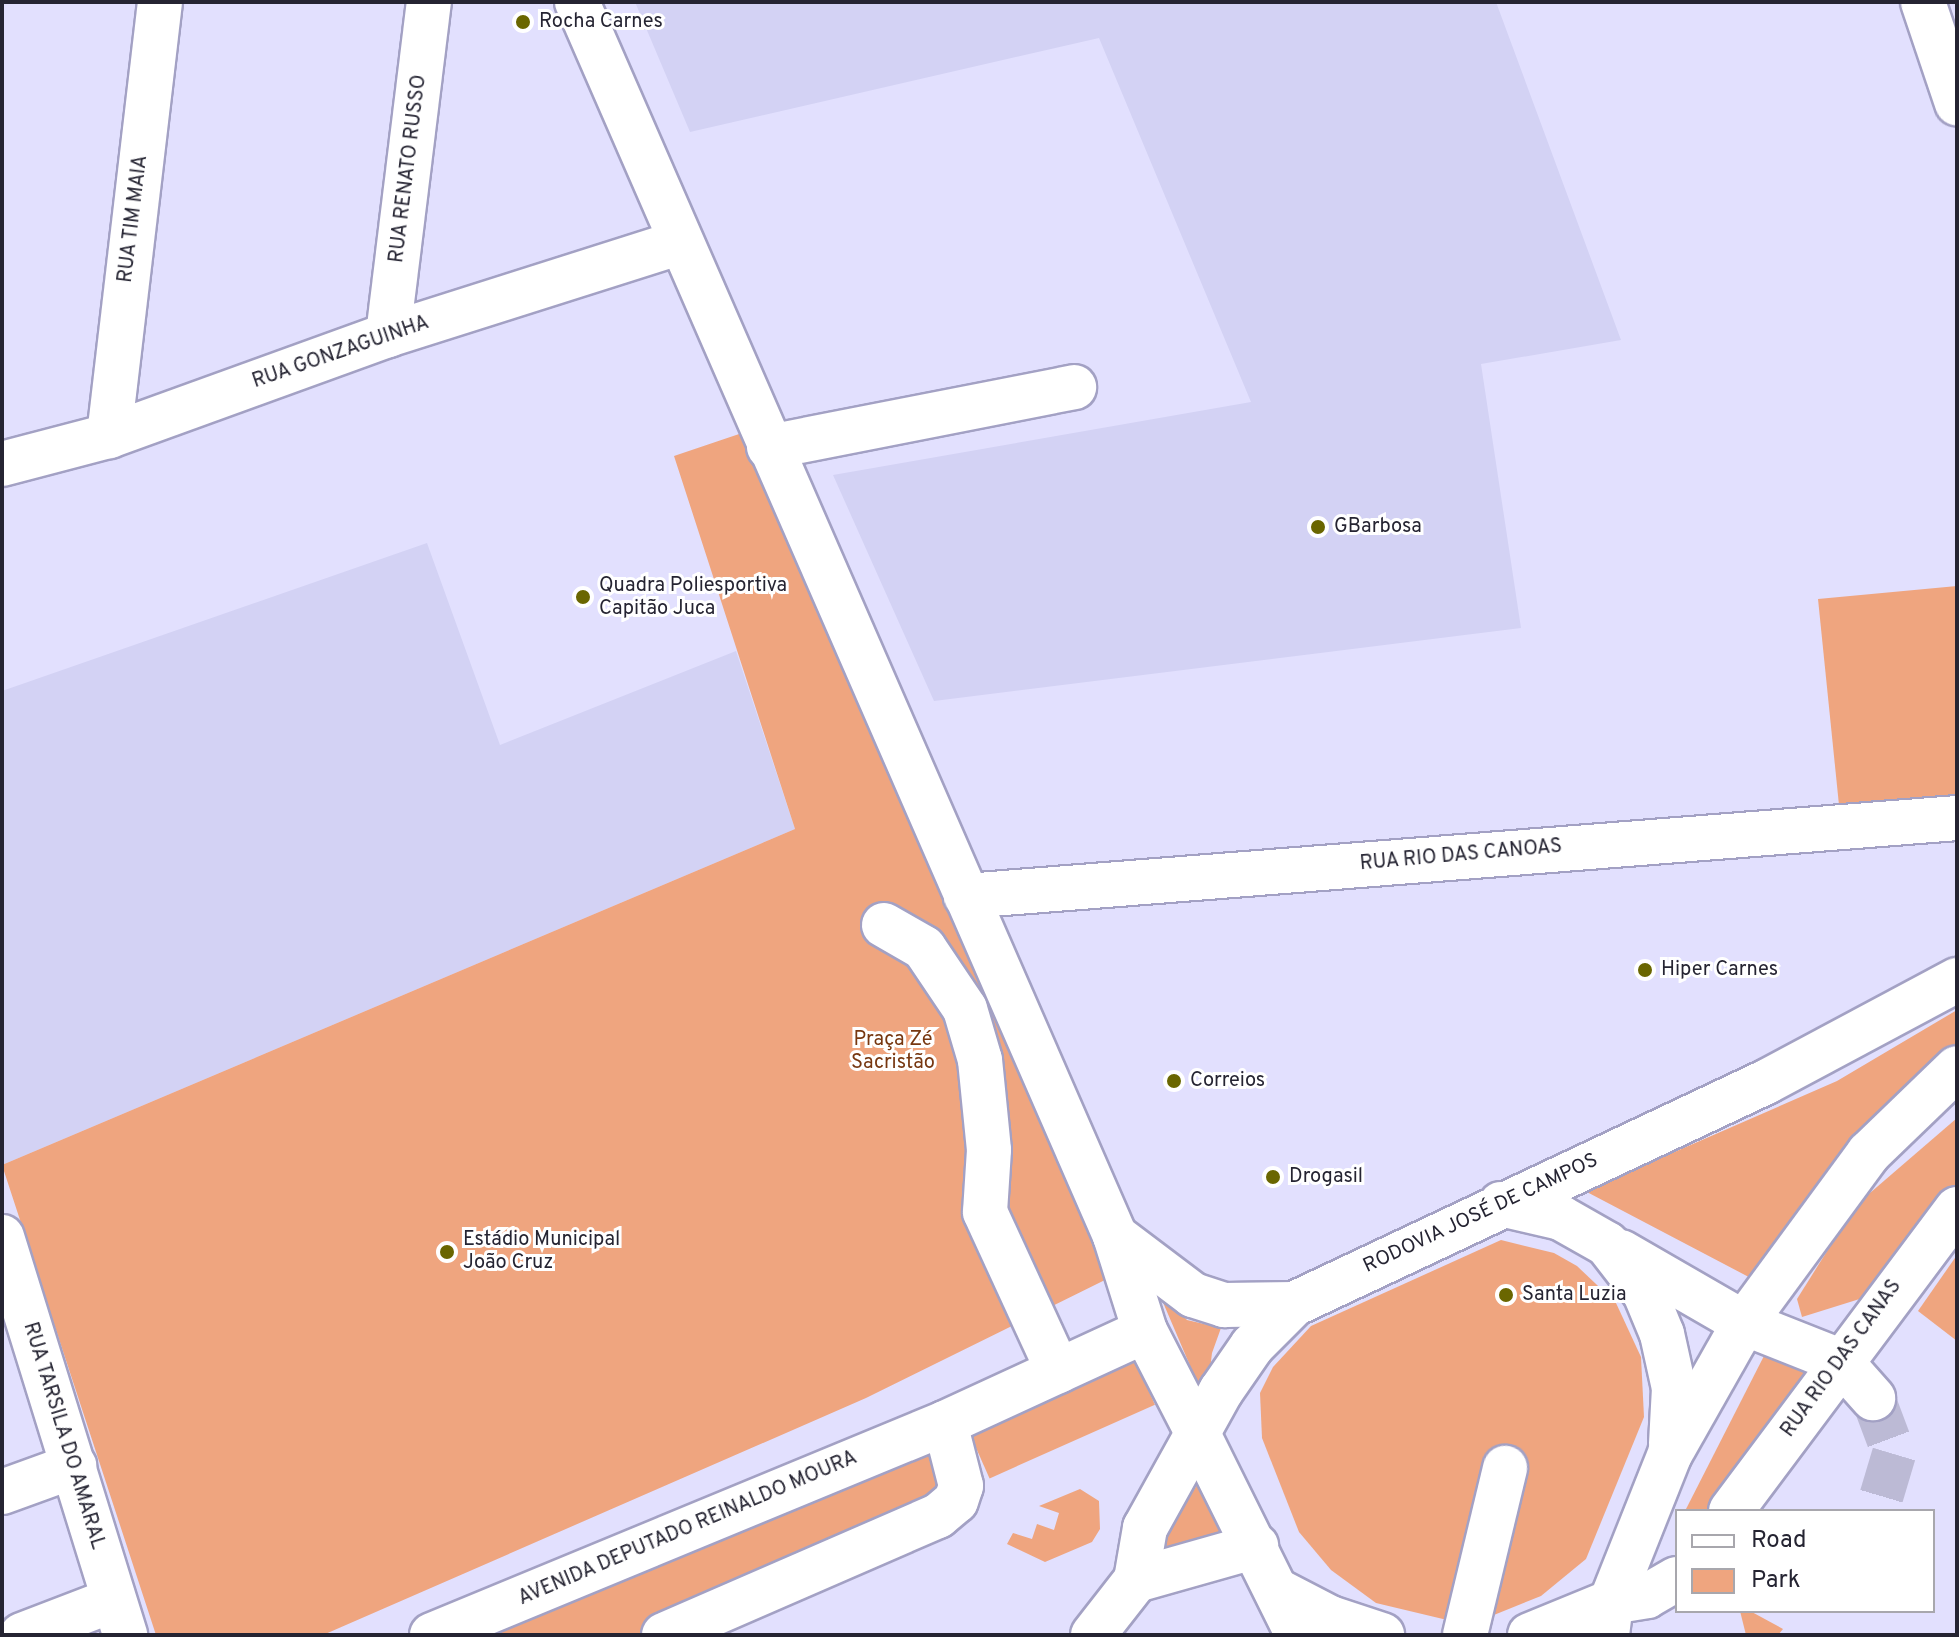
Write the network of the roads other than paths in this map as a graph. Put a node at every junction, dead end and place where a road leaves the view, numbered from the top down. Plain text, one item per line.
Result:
1 (160, 2) edge
2 (429, 2) edge
3 (577, 2) edge
4 (1923, 2) edge
5 (1957, 103) edge
6 (681, 242) junction
7 (388, 335) junction
8 (1074, 387) dead end
9 (109, 436) junction
10 (769, 447) junction
11 (2, 464) edge
12 (1957, 818) edge
13 (966, 896) junction
14 (884, 925) dead end
15 (1957, 980) edge
16 (1957, 1068) edge
17 (1501, 1204) junction
18 (1957, 1209) edge
19 (1115, 1236) junction
20 (2, 1237) edge
21 (1607, 1244) junction
22 (1294, 1304) junction
23 (1744, 1323) junction
24 (1145, 1331) junction
25 (1840, 1361) junction
26 (1058, 1371) junction
27 (1873, 1398) tunnel mouth
28 (945, 1423) junction
29 (1199, 1436) junction
30 (1670, 1454) junction
31 (74, 1466) junction
32 (1505, 1468) dead end
33 (2, 1492) edge
34 (1732, 1509) edge
35 (1256, 1546) junction
36 (1136, 1580) junction
37 (1675, 1580) edge
38 (1280, 1592) junction
39 (119, 1617) edge
40 (1609, 1619) edge
41 (22, 1635) edge
42 (432, 1635) edge
43 (664, 1635) edge
44 (1093, 1635) edge
45 (1298, 1635) edge
46 (1382, 1635) edge
47 (1465, 1635) edge
48 (1530, 1635) edge

1 - 9 street, RUA TIM MAIA
2 - 7 street, RUA RENATO RUSSO
3 - 6 street
4 - 5 street
6 - 7 street, RUA GONZAGUINHA
6 - 10 street
7 - 9 street, RUA GONZAGUINHA
8 - 10 street
9 - 11 street, RUA GONZAGUINHA
10 - 13 street
12 - 13 street, RUA RIO DAS CANOAS
13 - 19 street
14 - 26 street
15 - 17 street, RODOVIA JOSÉ DE CAMPOS
16 - 23 street
17 - 21 street
17 - 22 street, RODOVIA JOSÉ DE CAMPOS
18 - 25 street, RUA RIO DAS CANAS
19 - 22 street
19 - 24 street
20 - 31 street, RUA TARSILA DO AMARAL
21 - 23 street
21 - 30 street
22 - 29 street, RODOVIA JOSÉ DE CAMPOS
23 - 25 street
23 - 30 street
24 - 26 street, AVENIDA DEPUTADO REINALDO MOURA
24 - 29 street
25 - 27 street
25 - 34 street, RUA RIO DAS CANAS
26 - 28 street, AVENIDA DEPUTADO REINALDO MOURA
28 - 42 street, AVENIDA DEPUTADO REINALDO MOURA
28 - 43 street
29 - 35 street
29 - 36 street, RODOVIA JOSÉ DE CAMPOS
30 - 40 street
31 - 33 street
31 - 39 street, RUA TARSILA DO AMARAL
32 - 47 street
35 - 36 street
35 - 38 street
36 - 44 street, RODOVIA JOSÉ DE CAMPOS
37 - 40 street
38 - 45 street
38 - 46 street
39 - 41 street
40 - 48 street

